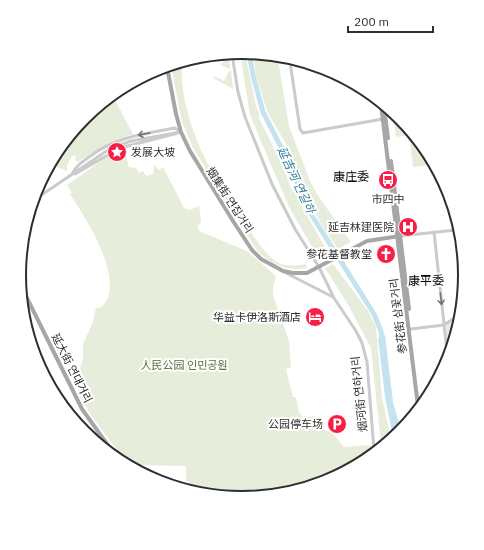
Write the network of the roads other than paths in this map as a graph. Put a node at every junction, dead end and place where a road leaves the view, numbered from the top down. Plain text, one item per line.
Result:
1 (233, 59) edge
2 (290, 64) edge
3 (168, 72) edge
4 (382, 111) edge
5 (385, 114) edge
6 (383, 119) junction
7 (181, 132) junction
8 (41, 196) edge
9 (453, 230) edge
10 (434, 232) junction
11 (399, 236) junction
12 (319, 267) junction
13 (283, 271) junction
14 (334, 298) junction
15 (27, 299) edge
16 (454, 318) edge
17 (444, 325) junction
18 (411, 329) junction
19 (446, 346) edge
20 (420, 398) edge
21 (417, 401) edge
22 (104, 441) edge
23 (374, 446) edge

1 - 12 street, 烟河街 연하거리
2 - 6 street
3 - 7 main road, 烟集街 연집거리
4 - 6 main road, 参花街 삼꽃거리
5 - 11 main road, 参花街 삼꽃거리
6 - 11 main road, 参花街 삼꽃거리
7 - 8 street
7 - 13 main road, 烟集街 연집거리
9 - 10 street
10 - 11 street
10 -> 17 street
11 - 12 main road
11 - 18 main road, 参花街 삼꽃거리
11 - 21 main road, 参花街 삼꽃거리
12 - 13 main road
12 - 14 street, 烟河街 연하거리
13 - 14 street, 烟集街 연집거리
14 - 23 street, 烟河街 연하거리
15 - 22 main road, 延大街 연대거리
16 - 17 street
17 - 18 street
17 - 19 street
18 - 20 main road, 参花街 삼꽃거리

